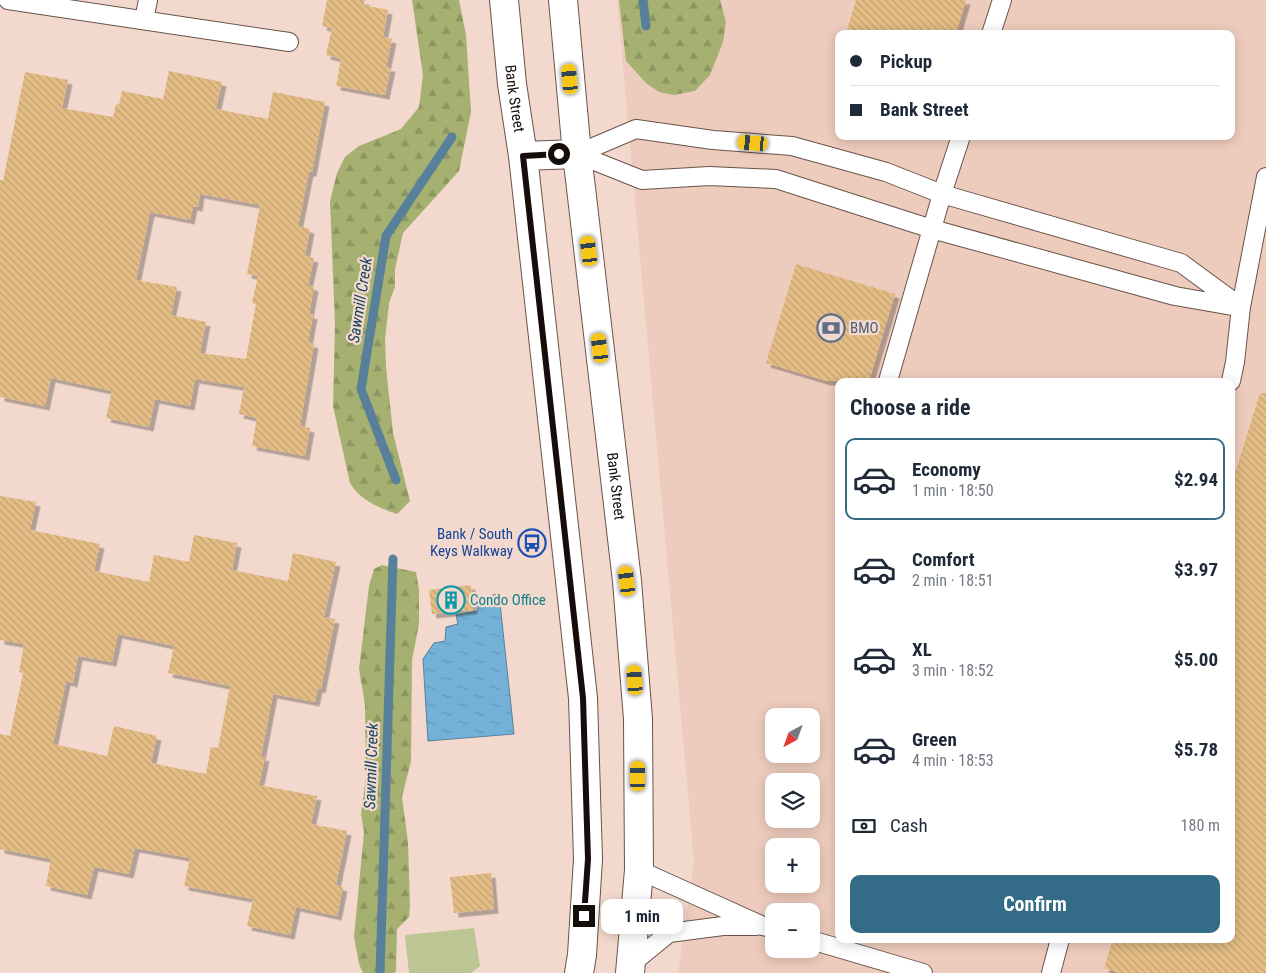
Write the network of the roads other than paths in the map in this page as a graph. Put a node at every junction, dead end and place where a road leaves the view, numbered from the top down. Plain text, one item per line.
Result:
1 (8, 0) edge
2 (148, 0) edge
3 (504, 0) edge
4 (563, 0) edge
5 (1002, 0) edge
6 (144, 20) junction
7 (993, 30) edge
8 (289, 42) dead end
9 (960, 140) edge
10 (577, 154) junction
11 (523, 156) junction
12 (1266, 177) edge
13 (942, 194) junction
14 (932, 229) junction
15 (1241, 307) junction
16 (889, 378) edge
17 (1232, 378) edge
18 (639, 870) junction
19 (765, 927) edge
20 (765, 928) edge
21 (820, 943) edge
22 (1059, 943) edge
23 (630, 969) edge
24 (579, 973) edge
25 (923, 973) edge
26 (1051, 973) edge

1 - 6 lane
2 - 6 lane
3 - 11 main road, Bank Street
4 - 10 main road, Bank Street
5 - 7 lane
6 - 8 lane
9 - 13 lane
10 - 11 main road
10 - 13 lane
10 - 14 lane
10 - 18 main road, Bank Street
11 - 24 main road, Bank Street
12 - 15 lane
13 - 14 lane
13 - 15 lane
14 - 15 lane
14 - 16 lane
15 - 17 lane
18 - 19 lane
18 - 23 main road, Bank Street
20 - 23 lane
21 - 25 lane
22 - 26 lane

